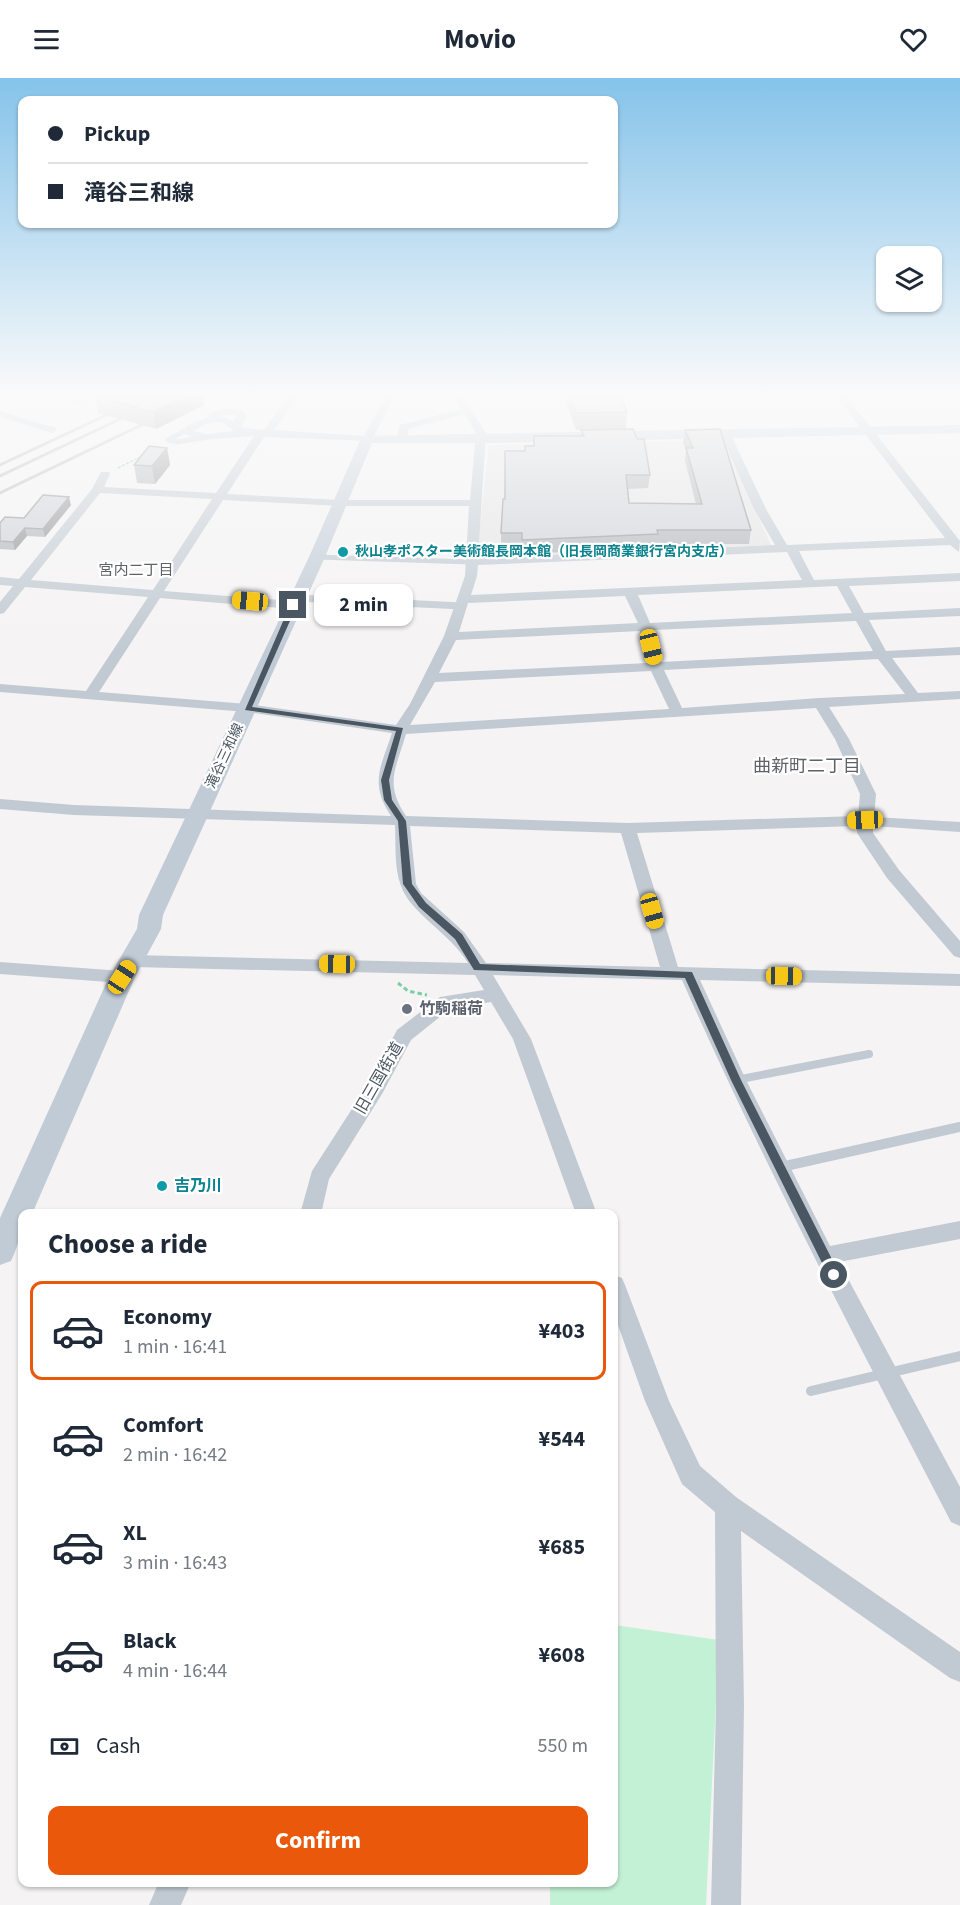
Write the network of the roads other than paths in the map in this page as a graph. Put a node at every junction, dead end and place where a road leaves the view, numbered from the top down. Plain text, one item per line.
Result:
1 (102, 481) edge
2 (229, 481) edge
3 (349, 481) edge
4 (477, 481) edge
5 (747, 481) edge
6 (908, 481) edge
7 (98, 490) junction
8 (219, 497) junction
9 (340, 503) junction
10 (475, 503) junction
11 (957, 545) edge
12 (787, 548) junction
13 (317, 557) junction
14 (471, 562) junction
15 (960, 576) edge
16 (840, 581) junction
17 (0, 582) edge
18 (22, 583) junction
19 (810, 583) junction
20 (630, 592) junction
21 (156, 594) junction
22 (295, 602) junction
23 (464, 602) junction
24 (0, 610) edge
25 (960, 612) edge
26 (860, 616) junction
27 (646, 628) junction
28 (452, 636) junction
29 (960, 651) edge
30 (882, 654) junction
31 (656, 667) junction
32 (429, 678) junction
33 (0, 688) edge
34 (90, 695) junction
35 (960, 695) edge
36 (914, 697) junction
37 (819, 702) junction
38 (247, 708) junction
39 (677, 712) junction
40 (400, 730) junction
41 (0, 804) edge
42 (199, 813) junction
43 (865, 820) junction
44 (402, 821) junction
45 (960, 827) edge
46 (628, 828) junction
47 (960, 951) edge
48 (0, 968) edge
49 (477, 968) junction
50 (128, 969) junction
51 (680, 974) junction
52 (960, 980) edge
53 (495, 995) junction
54 (869, 1054) dead end
55 (736, 1080) junction
56 (960, 1127) edge
57 (781, 1167) junction
58 (19, 1209) edge
59 (311, 1209) edge
60 (585, 1209) edge
61 (18, 1212) edge
62 (960, 1230) edge
63 (0, 1252) edge
64 (824, 1256) junction
65 (618, 1296) edge
66 (960, 1356) edge
67 (886, 1374) junction
68 (812, 1391) dead end
69 (958, 1505) edge
70 (727, 1506) junction
71 (960, 1668) edge
72 (173, 1887) edge
73 (164, 1905) edge
74 (726, 1905) edge

1 - 7 street
2 - 8 street
3 - 9 main road, 滝谷三和線
4 - 10 street
5 - 12 street
6 - 11 street
7 - 8 street
7 - 18 street
8 - 9 street
8 - 21 street
9 - 10 street
9 - 13 main road, 滝谷三和線
10 - 14 street
11 - 12 street
12 - 14 street
12 - 19 street
13 - 14 lane
13 - 22 main road, 滝谷三和線
14 - 23 street
15 - 16 street
16 - 19 street
16 - 26 street
17 - 18 street
18 - 21 street
18 - 24 street
19 - 20 street
20 - 23 street
20 - 27 street
21 - 22 street
21 - 34 street
22 - 23 lane
22 - 38 main road, 滝谷三和線
23 - 28 street
25 - 26 street
26 - 27 street
26 - 30 street
27 - 28 street
27 - 31 street
28 - 32 street
29 - 30 street
30 - 31 street
30 - 36 street
31 - 32 street
31 - 39 street
32 - 40 street
33 - 34 street
34 - 38 street
35 - 36 street
36 - 37 street
37 - 39 street
37 - 43 street
38 - 40 street
38 - 42 main road, 滝谷三和線
39 - 40 street
40 - 44 street
41 - 42 street
42 - 44 street
42 - 50 main road, 滝谷三和線
43 - 45 street
43 - 46 street
43 - 47 street
44 - 46 street
44 - 49 street
46 - 51 street
48 - 50 street
49 - 50 street
49 - 51 street
49 - 53 street
50 - 58 main road, 滝谷三和線
51 - 52 street
51 - 55 street
53 - 59 street, 旧三国街道
53 - 60 street
54 - 55 lane
55 - 57 street
56 - 57 lane
57 - 64 street
61 - 63 main road, 滝谷三和線
62 - 64 street
64 - 67 street
65 - 70 street
66 - 67 lane
67 - 68 lane
67 - 69 street
70 - 71 street
70 - 74 street
72 - 73 street

